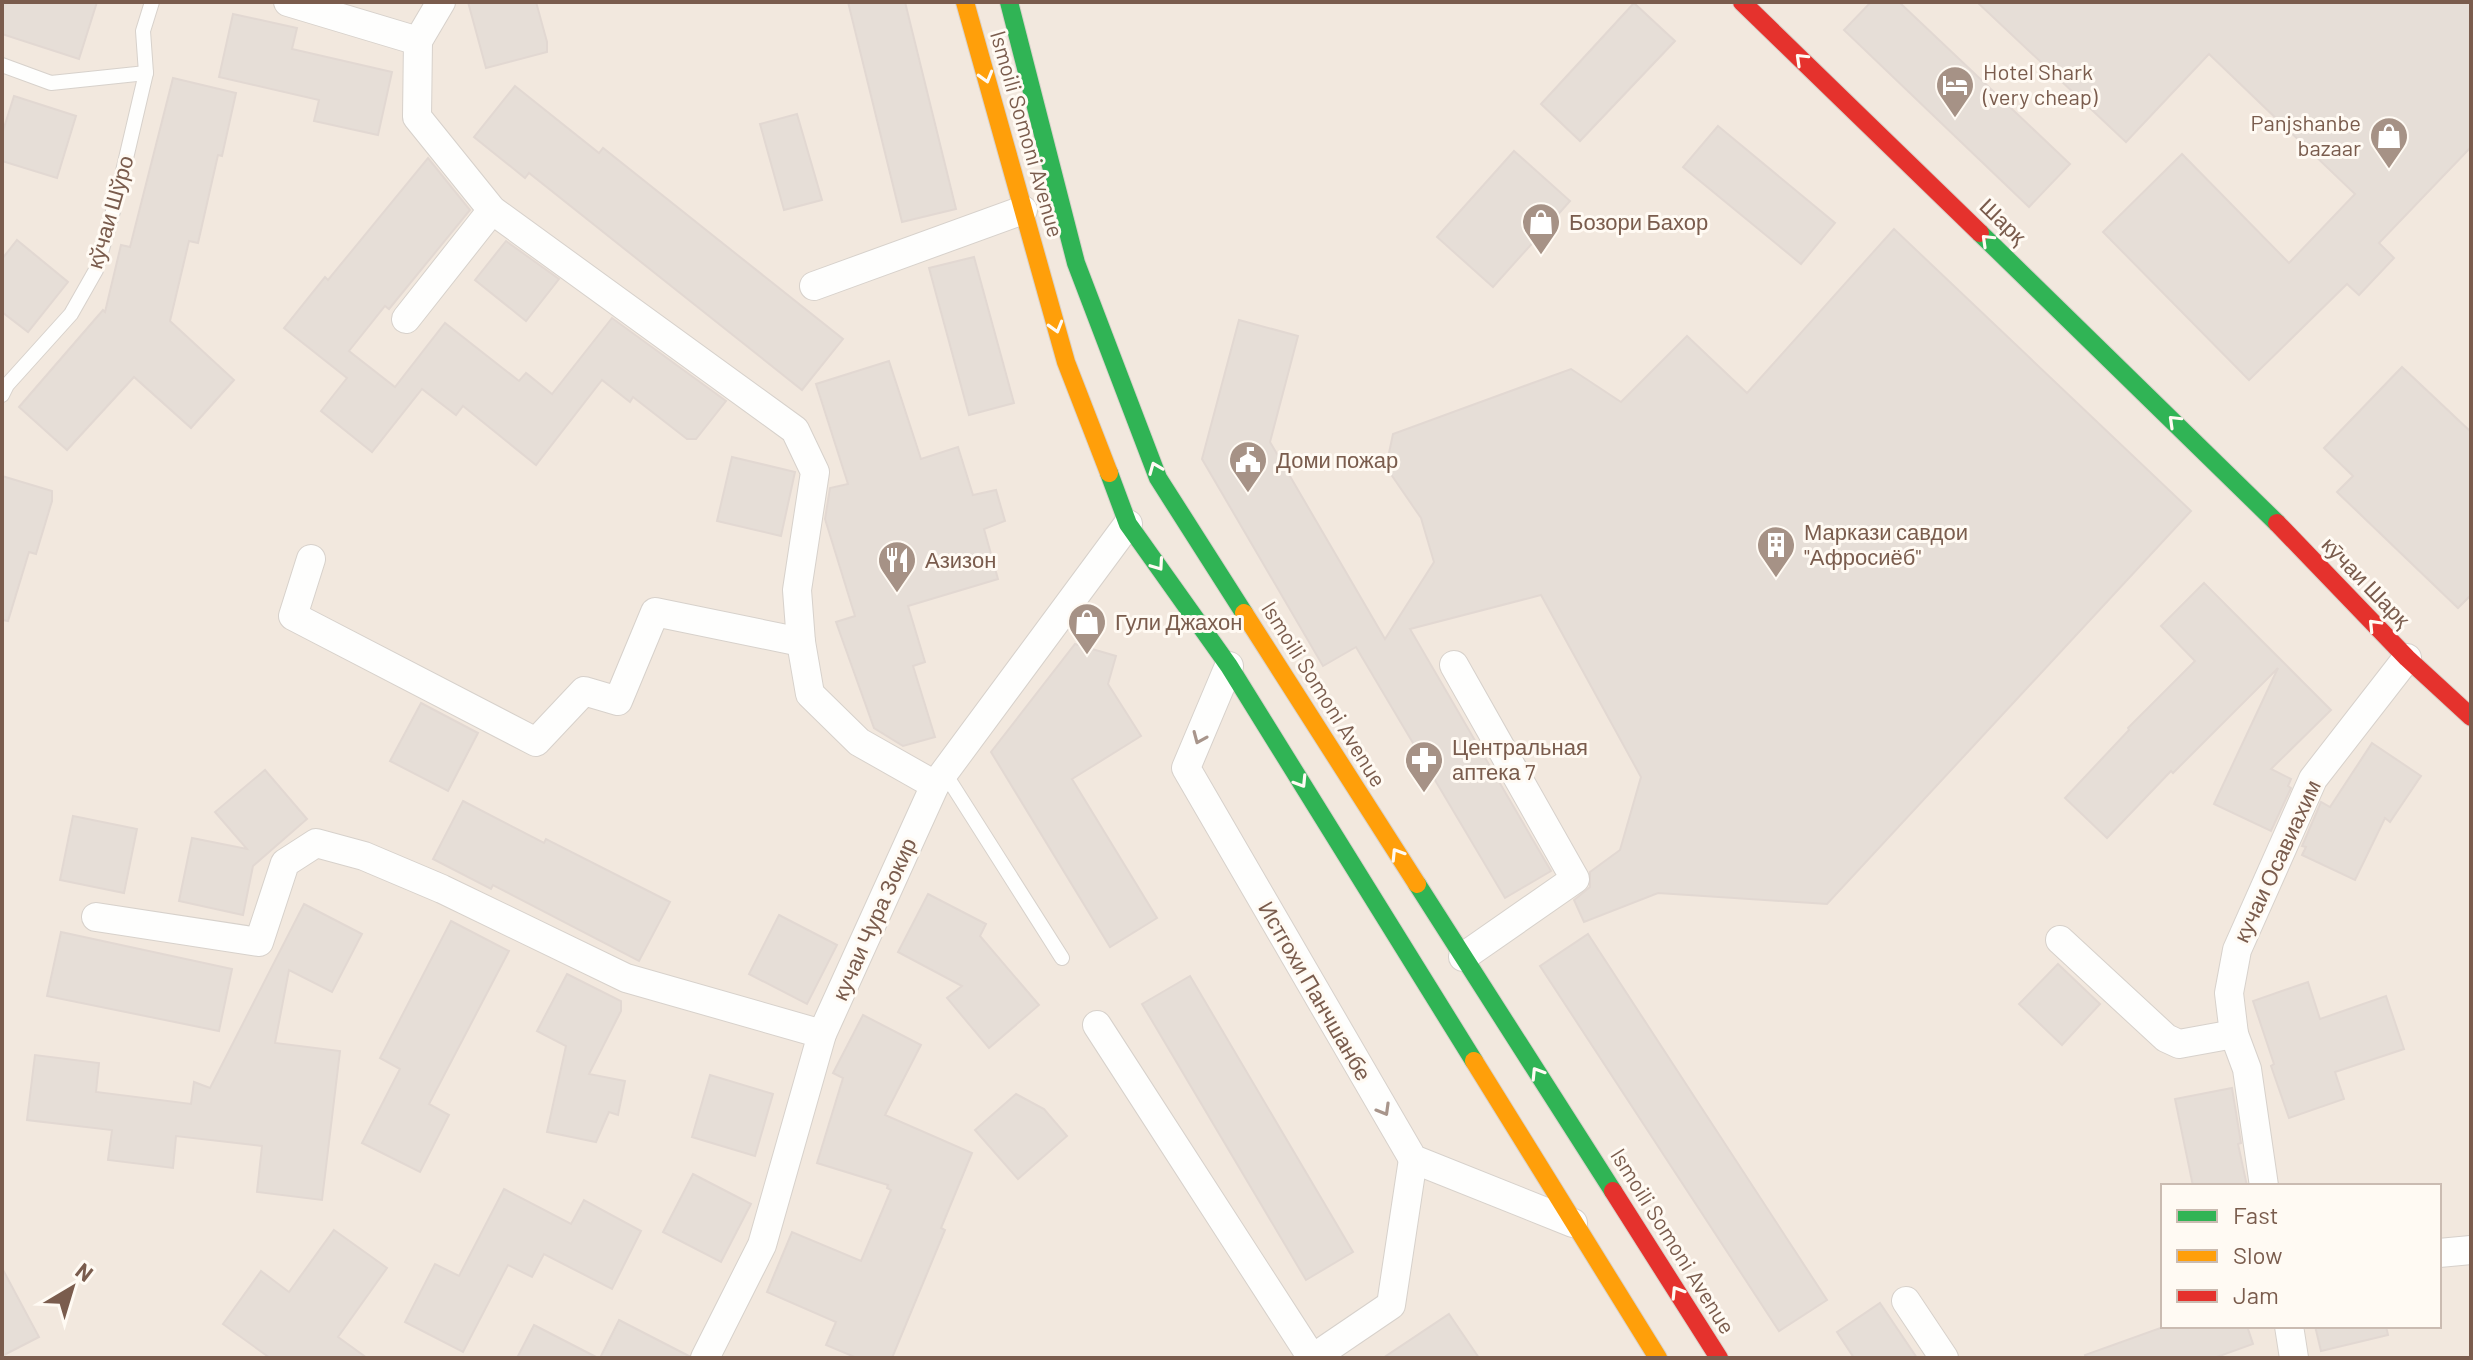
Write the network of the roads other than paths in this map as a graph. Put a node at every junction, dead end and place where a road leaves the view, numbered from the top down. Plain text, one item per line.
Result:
1 (152, 2) edge
2 (288, 2) edge
3 (441, 2) edge
4 (965, 2) edge
5 (1009, 2) edge
6 (1742, 2) edge
7 (418, 41) junction
8 (2, 65) edge
9 (146, 73) junction
10 (492, 210) junction
11 (1023, 210) junction
12 (814, 286) dead end
13 (406, 319) dead end
14 (2, 395) edge
15 (2230, 475) joint
16 (1128, 524) junction
17 (311, 559) dead end
18 (801, 642) junction
19 (2407, 658) junction
20 (1454, 665) dead end
21 (1229, 666) junction
22 (2471, 717) edge
23 (940, 779) junction
24 (96, 917) dead end
25 (2060, 940) dead end
26 (1463, 957) junction
27 (1062, 958) dead end
28 (1097, 1025) dead end
29 (822, 1034) junction
30 (2234, 1034) junction
31 (1413, 1159) junction
32 (2264, 1184) edge
33 (1574, 1224) junction
34 (2471, 1250) edge
35 (2441, 1253) edge
36 (1906, 1301) dead end
37 (705, 1358) edge
38 (1312, 1358) edge
39 (1658, 1358) edge
40 (1719, 1358) edge
41 (1944, 1358) edge

1 - 9 lane, кўчаи Шўро
2 - 7 street
3 - 7 street
4 -> 11 main road, Ismoili Somoni Avenue
26 -> 5 main road, Ismoili Somoni Avenue
15 -> 6 main road, Шарқ
7 - 10 street
8 - 9 lane
9 - 14 lane, кўчаи Шўро
10 - 13 street
10 - 18 street
11 - 12 street
11 -> 16 main road, Ismoili Somoni Avenue
19 -> 15 main road, кӯчаи Шарқ
16 -> 21 main road, Ismoili Somoni Avenue
16 - 23 street, кучаи Чура Зокир
17 - 18 street
18 - 23 street
19 - 22 main road, кӯчаи Шарқ
19 - 30 street, кучаи Осавиахим
20 - 26 street
21 -> 31 street, Истгохи Панчшанбе
21 -> 33 main road, Ismoili Somoni Avenue
23 - 27 lane
23 - 29 street, кучаи Чура Зокир
24 - 29 street
25 - 30 street
40 -> 26 main road, Ismoili Somoni Avenue
28 - 38 street
29 - 37 street, кучаи Чура Зокир
30 - 32 street, кучаи Осавиахим
31 - 33 street
31 - 38 street
33 - 39 main road, Ismoili Somoni Avenue
34 - 35 street
36 - 41 street

